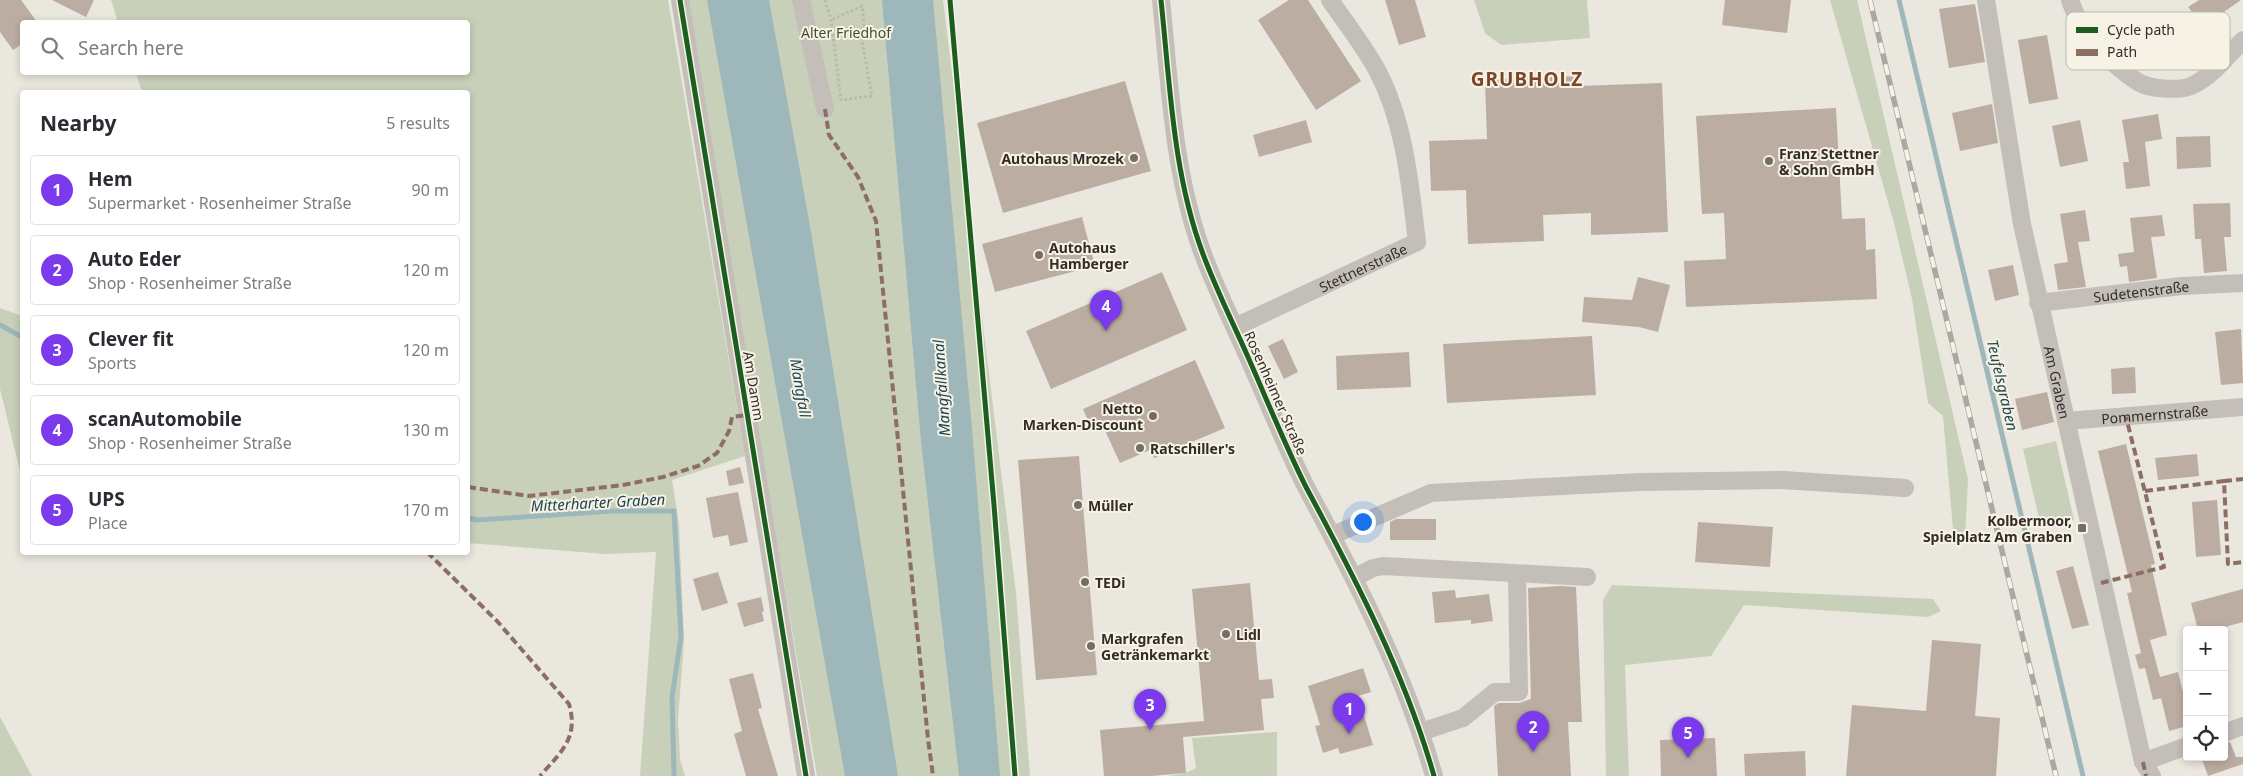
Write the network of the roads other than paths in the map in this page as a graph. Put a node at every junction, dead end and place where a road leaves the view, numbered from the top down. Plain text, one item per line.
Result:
1 (680, 0) edge
2 (802, 0) edge
3 (1161, 0) edge
4 (1330, 0) edge
5 (1986, 0) edge
6 (2070, 0) edge
7 (2077, 12) edge
8 (2243, 40) edge
9 (2230, 53) edge
10 (2122, 70) edge
11 (2214, 70) edge
12 (825, 109) dead end
13 (2243, 283) edge
14 (2038, 303) junction
15 (1235, 327) junction
16 (2243, 407) edge
17 (2066, 421) junction
18 (1904, 488) dead end
19 (1332, 535) junction
20 (1517, 574) junction
21 (1354, 578) junction
22 (1587, 578) dead end
23 (2243, 726) edge
24 (1421, 732) junction
25 (2228, 732) edge
26 (2183, 748) edge
27 (2147, 769) edge
28 (806, 776) edge
29 (1434, 776) edge

1 - 28 street, Am Damm
2 - 12 street
3 - 15 street, Rosenheimer Straße
4 - 15 street, Stettnerstraße
5 - 14 street, Am Graben
6 - 7 street
8 - 9 street
10 - 11 street
13 - 14 street, Sudetenstraße
14 - 17 street, Am Graben
15 - 19 street, Rosenheimer Straße
16 - 17 street, Pommernstraße
17 - 27 street, Am Graben
18 - 19 street
19 - 21 street, Rosenheimer Straße
20 - 21 street
20 - 22 street
20 - 24 street
21 - 24 street, Rosenheimer Straße
23 - 25 street
24 - 29 street, Rosenheimer Straße
26 - 27 street

